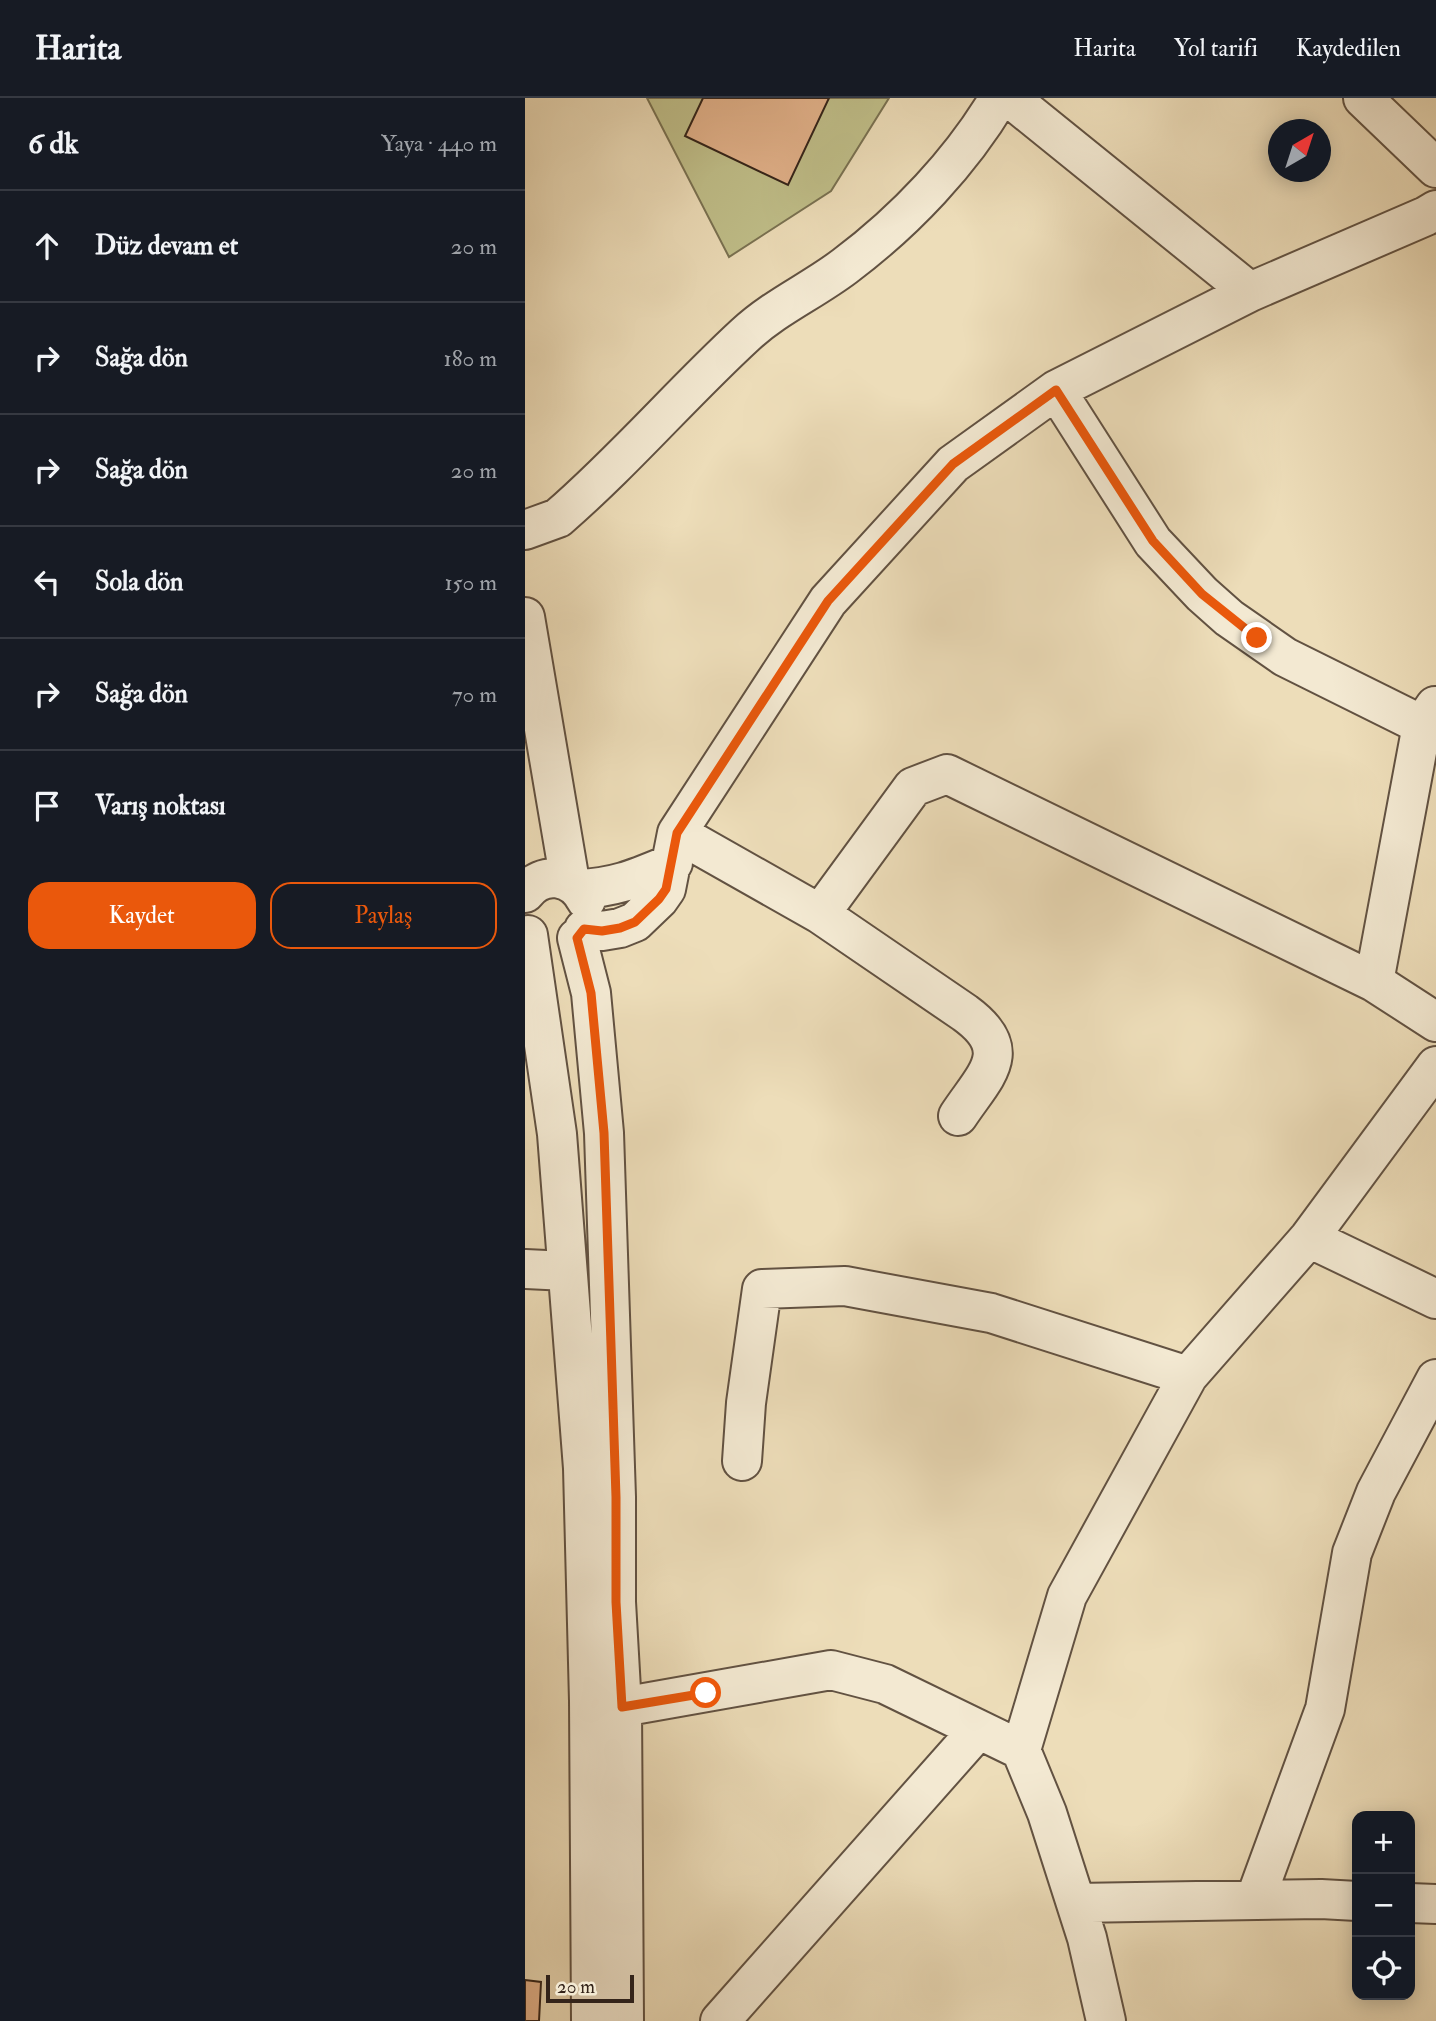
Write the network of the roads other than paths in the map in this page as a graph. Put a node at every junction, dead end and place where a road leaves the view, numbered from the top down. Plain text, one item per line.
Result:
1 (999, 98) edge
2 (1010, 98) edge
3 (1363, 98) edge
4 (1436, 168) edge
5 (1433, 216) edge
6 (1250, 292) junction
7 (1056, 390) junction
8 (525, 530) edge
9 (525, 617) edge
10 (1431, 720) edge
11 (675, 848) junction
12 (527, 882) edge
13 (575, 885) junction
14 (820, 914) junction
15 (526, 933) edge
16 (580, 934) junction
17 (1374, 982) junction
18 (1436, 1021) edge
19 (1436, 1066) edge
20 (958, 1116) dead end
21 (1309, 1238) junction
22 (525, 1269) edge
23 (567, 1271) junction
24 (1436, 1299) edge
25 (1188, 1376) junction
26 (1436, 1379) edge
27 (742, 1461) dead end
28 (622, 1707) junction
29 (978, 1730) junction
30 (1021, 1751) junction
31 (1255, 1900) junction
32 (1352, 1901) edge
33 (1076, 1903) junction
34 (1415, 1903) edge
35 (1436, 1904) edge
36 (591, 2021) edge
37 (624, 2021) edge
38 (720, 2021) edge
39 (1106, 2021) edge

1 - 8 street
2 - 6 street
3 - 4 street
5 - 6 street
6 - 7 street
7 - 10 street
7 - 11 street
9 - 13 street
10 - 17 street
11 - 13 street
11 - 14 street
11 - 16 street
12 - 13 street
13 - 16 street
14 - 17 street
14 - 20 street
15 - 16 street
15 - 23 street
16 - 28 street
17 - 18 street
19 - 21 street
21 - 24 street
21 - 25 street
22 - 23 street
23 - 36 street
25 - 27 street
25 - 30 street
26 - 31 street
28 - 29 street
28 - 37 street
29 - 30 street
29 - 38 street
30 - 33 street
31 - 32 street
31 - 33 street
33 - 39 street
34 - 35 street

